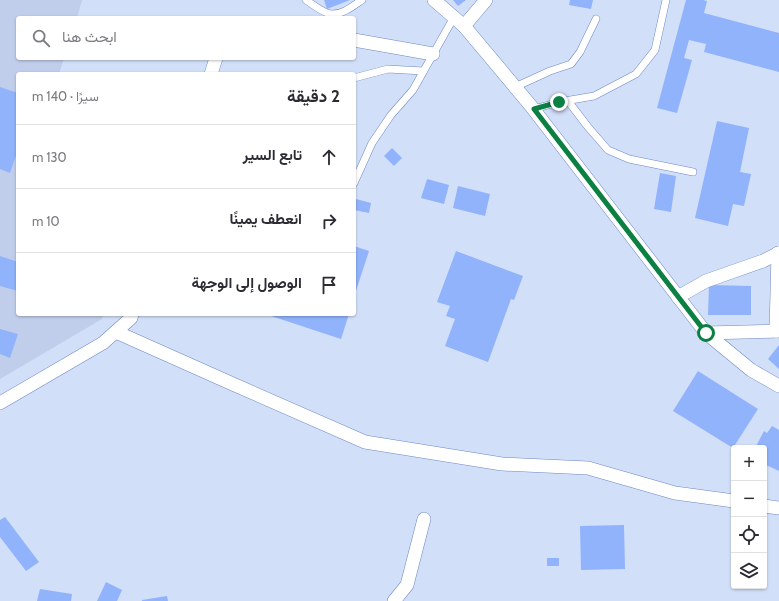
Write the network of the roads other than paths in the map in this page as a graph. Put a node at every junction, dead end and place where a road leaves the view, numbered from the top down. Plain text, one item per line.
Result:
1 (306, 0) edge
2 (362, 0) edge
3 (434, 0) edge
4 (486, 0) edge
5 (666, 0) edge
6 (596, 19) dead end
7 (459, 22) junction
8 (356, 40) edge
9 (433, 54) junction
10 (215, 60) edge
11 (423, 71) junction
12 (212, 72) edge
13 (356, 77) edge
14 (515, 87) junction
15 (568, 101) junction
16 (534, 109) junction
17 (694, 172) dead end
18 (356, 178) edge
19 (779, 253) edge
20 (678, 297) junction
21 (132, 316) edge
22 (778, 331) edge
23 (116, 332) junction
24 (706, 333) junction
25 (779, 386) edge
26 (0, 403) edge
27 (731, 501) edge
28 (767, 506) edge
29 (779, 508) edge
30 (424, 519) dead end
31 (394, 601) edge

1 - 2 lane
3 - 7 street
4 - 7 street
5 - 15 lane
6 - 14 lane
7 - 9 lane
7 - 14 street
8 - 9 street
9 - 11 lane
10 - 12 street
11 - 13 lane
11 - 18 lane
14 - 16 street
15 - 16 lane
15 - 17 lane
16 - 20 street
19 - 20 street
19 - 22 street
20 - 24 street
21 - 23 street
22 - 24 street
23 - 26 street
23 - 27 street
24 - 25 street
28 - 29 street
30 - 31 street

